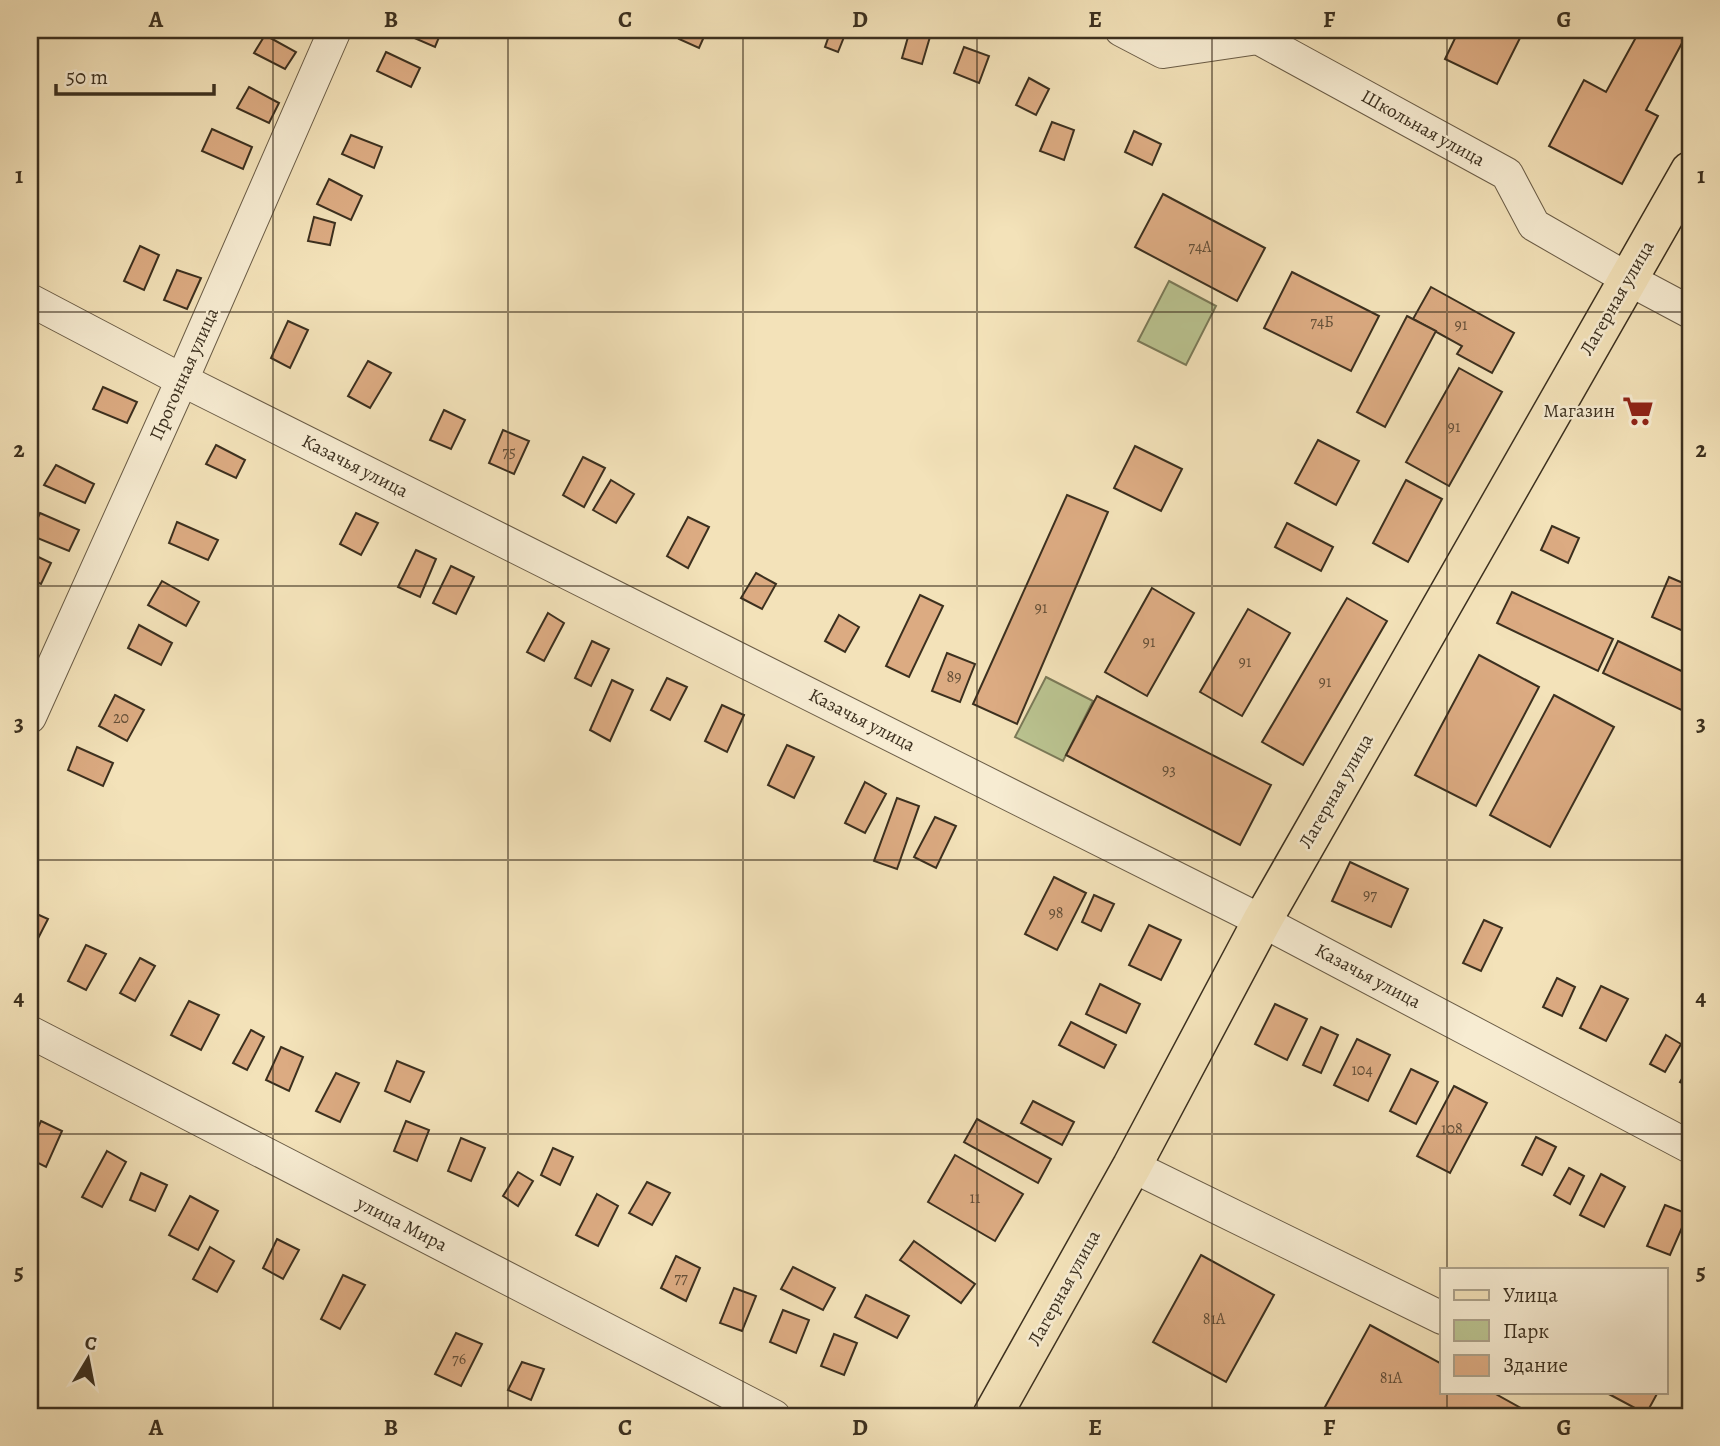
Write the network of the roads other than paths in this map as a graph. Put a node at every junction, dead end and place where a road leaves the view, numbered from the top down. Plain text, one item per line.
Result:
1 (335, 30) edge
2 (1121, 30) edge
3 (1690, 171) edge
4 (1628, 279) junction
5 (30, 300) edge
6 (1690, 312) edge
7 (182, 380) junction
8 (30, 717) edge
9 (1262, 921) junction
10 (30, 1032) edge
11 (1690, 1147) edge
12 (1132, 1166) junction
13 (1440, 1317) edge
14 (774, 1416) edge
15 (992, 1416) edge

1 - 7 street, Прогонная улица
2 - 4 street, Школьная улица
3 - 4 main road, Лагерная улица
4 - 6 street, Школьная улица
4 - 9 main road, Лагерная улица
5 - 7 street, Казачья улица
7 - 8 street, Прогонная улица
7 - 9 street, Казачья улица
9 - 11 street, Казачья улица
9 - 12 main road, Лагерная улица
10 - 14 street, улица Мира
12 - 13 street
12 - 15 main road, Лагерная улица

